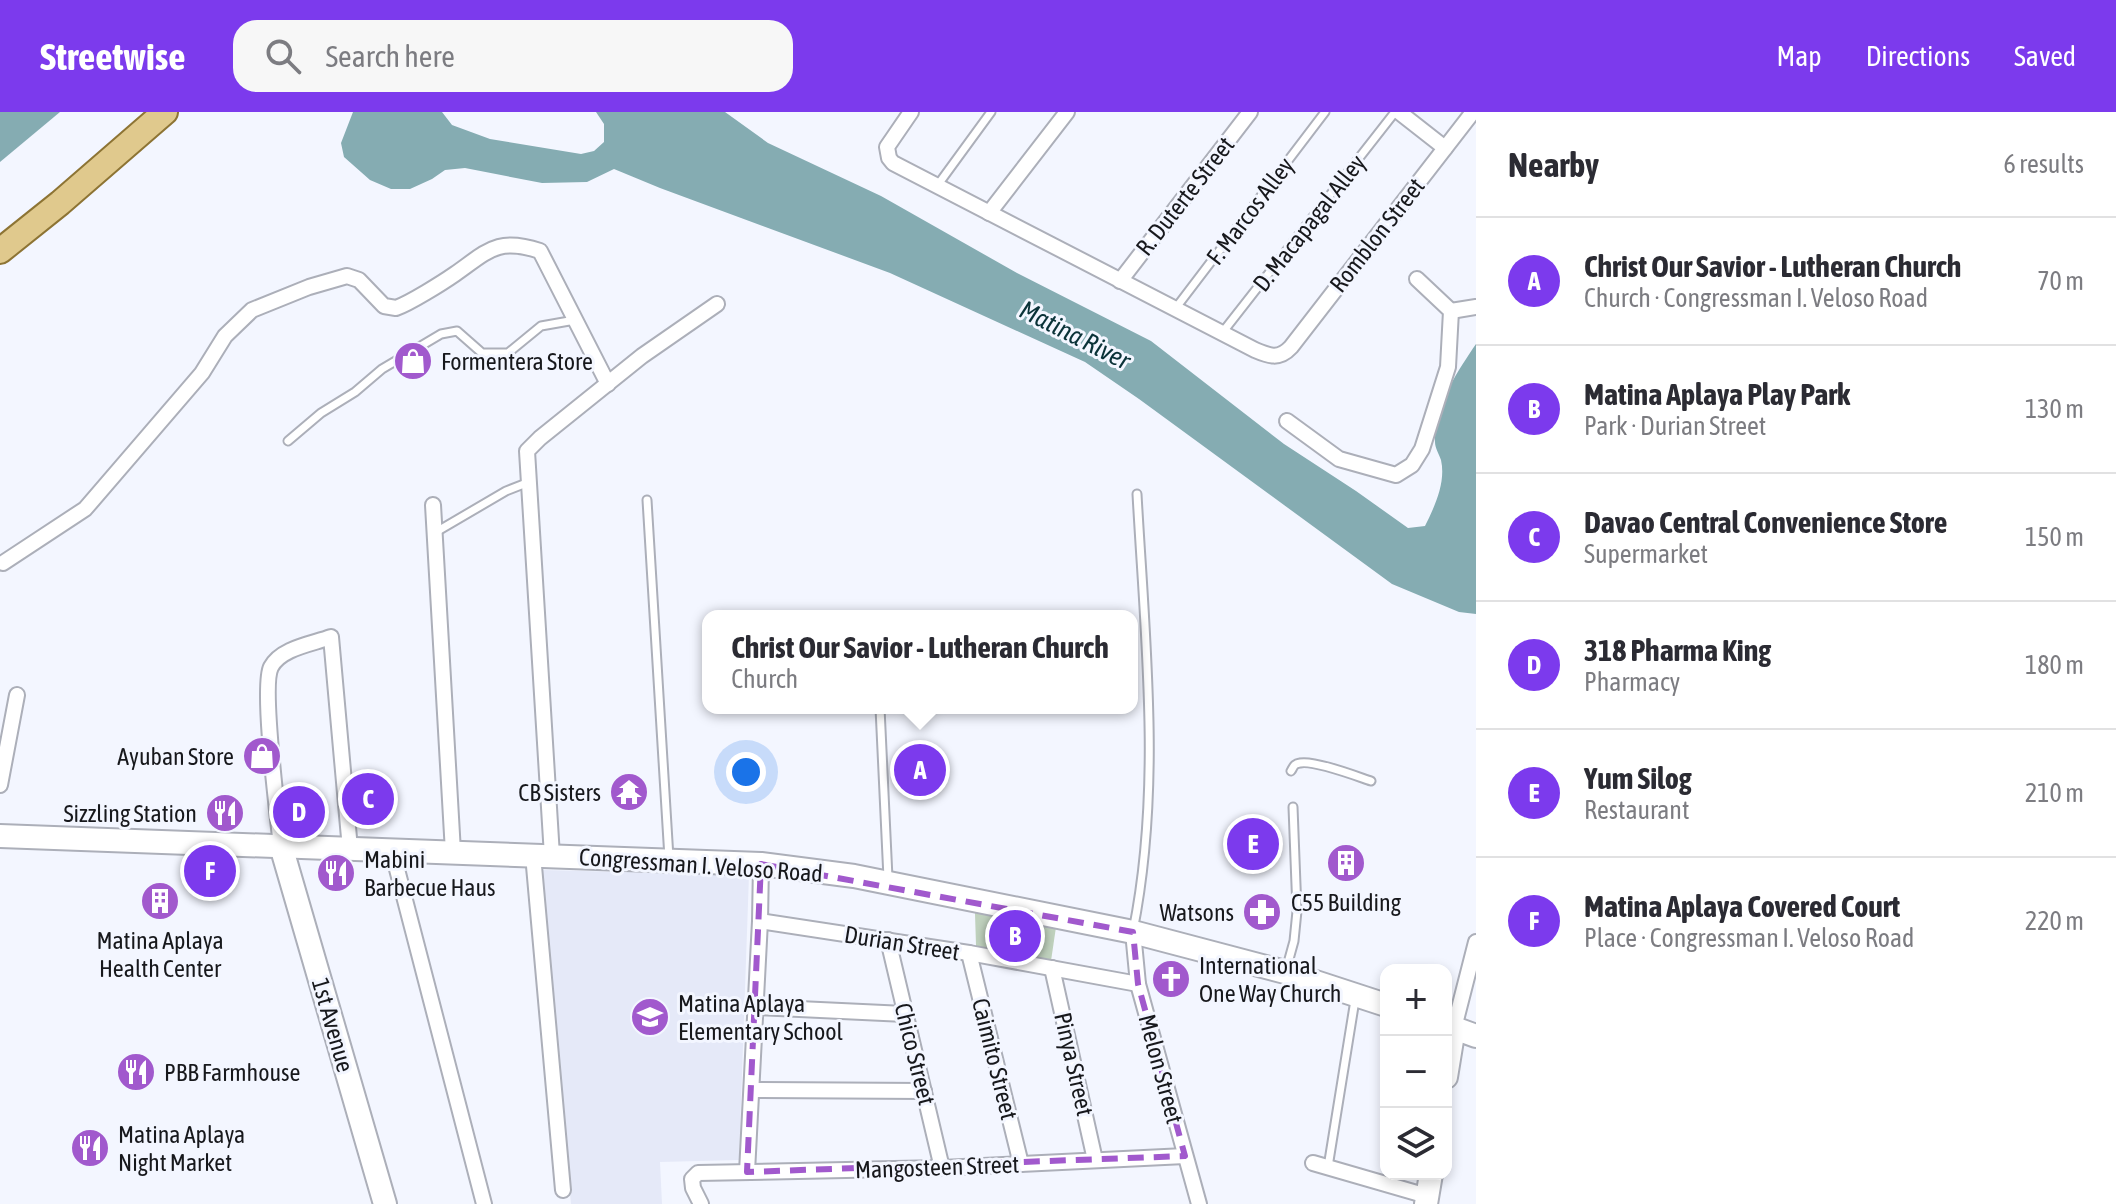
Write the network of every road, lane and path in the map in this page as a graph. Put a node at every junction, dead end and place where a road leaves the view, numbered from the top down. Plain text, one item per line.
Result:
1 (165, 112) edge
2 (911, 112) edge
3 (991, 112) edge
4 (1067, 112) edge
5 (1250, 112) edge
6 (1325, 112) edge
7 (1397, 112) edge
8 (1473, 112) edge
9 (1445, 148) junction
10 (937, 186) junction
11 (989, 213) junction
12 (0, 251) edge
13 (1417, 279) dead end
14 (1120, 281) junction
15 (717, 304) dead end
16 (1476, 307) edge
17 (1175, 309) junction
18 (1451, 311) junction
19 (575, 320) junction
20 (1222, 333) junction
21 (608, 384) junction
22 (1287, 421) dead end
23 (288, 441) dead end
24 (529, 482) junction
25 (1137, 494) dead end
26 (647, 500) dead end
27 (433, 505) dead end
28 (435, 533) junction
29 (3, 563) dead end
30 (17, 695) dead end
31 (880, 714) edge
32 (1291, 771) dead end
33 (1371, 781) dead end
34 (0, 785) edge
35 (1293, 807) dead end
36 (0, 836) edge
37 (281, 846) junction
38 (350, 849) junction
39 (392, 850) junction
40 (453, 852) junction
41 (543, 856) junction
42 (669, 860) junction
43 (761, 864) junction
44 (888, 883) junction
45 (760, 921) junction
46 (1133, 932) junction
47 (888, 940) junction
48 (1476, 942) edge
49 (969, 953) junction
50 (1052, 968) junction
51 (1285, 972) junction
52 (1138, 984) junction
53 (1356, 995) junction
54 (1380, 1003) edge
55 (756, 1007) junction
56 (905, 1014) junction
57 (1452, 1020) edge
58 (1452, 1028) edge
59 (1476, 1036) edge
60 (752, 1090) junction
61 (924, 1091) junction
62 (1185, 1156) junction
63 (1095, 1160) junction
64 (1313, 1163) dead end
65 (1021, 1164) junction
66 (1328, 1167) junction
67 (942, 1168) junction
68 (747, 1172) junction
69 (563, 1190) dead end
70 (1428, 1191) edge
71 (385, 1204) edge
72 (484, 1204) edge
73 (701, 1204) edge
74 (1199, 1204) edge

1 - 12 main road
2 - 10 street
3 - 10 lane
4 - 11 street
5 - 14 street, R. Duterte Street
6 - 17 lane, F. Marcos Alley
7 - 9 street
7 - 20 lane, D. Macapagal Alley
8 - 9 street, Romblon Street
9 - 20 street, Romblon Street
10 - 11 street
11 - 14 street
13 - 18 street
14 - 17 street
15 - 21 street
16 - 18 street
17 - 20 street
18 - 22 street
19 - 21 street
19 - 23 lane
19 - 29 street
21 - 24 street
24 - 28 lane
24 - 41 street
25 - 46 lane
26 - 42 lane
27 - 28 street
28 - 40 street
30 - 34 street
31 - 44 lane
32 - 33 lane
35 - 51 lane
36 - 37 main road, Congressman I. Veloso Road
37 - 38 main road, Congressman I. Veloso Road
37 - 38 street
37 - 71 main road, 1st Avenue
38 - 39 main road, Congressman I. Veloso Road
39 - 40 main road, Congressman I. Veloso Road
39 - 72 street
40 - 41 main road, Congressman I. Veloso Road
41 - 42 main road, Congressman I. Veloso Road
41 - 69 street
42 - 43 main road, Congressman I. Veloso Road
43 - 44 main road, Congressman I. Veloso Road
43 - 45 street
44 - 46 main road, Congressman I. Veloso Road
45 - 47 street, Durian Street
45 - 55 street
46 - 51 main road, Congressman I. Veloso Road
46 - 52 street, Melon Street
47 - 49 street, Durian Street
47 - 56 street, Chico Street
48 - 57 street
49 - 50 street, Durian Street
49 - 65 street, Caimito Street
50 - 52 street, Durian Street
50 - 63 street, Pinya Street
51 - 53 main road, Congressman I. Veloso Road
52 - 62 street, Melon Street
53 - 54 main road, Congressman I. Veloso Road
53 - 66 lane
55 - 56 street
55 - 60 street
56 - 61 street, Chico Street
58 - 59 main road
60 - 61 street
60 - 68 street
61 - 67 street, Chico Street
62 - 63 street, Mangosteen Street
62 - 74 street, Melon Street
63 - 65 street, Mangosteen Street
64 - 66 street
65 - 67 street, Mangosteen Street
66 - 70 street
67 - 68 street, Mangosteen Street
68 - 73 street, Mangosteen Street

